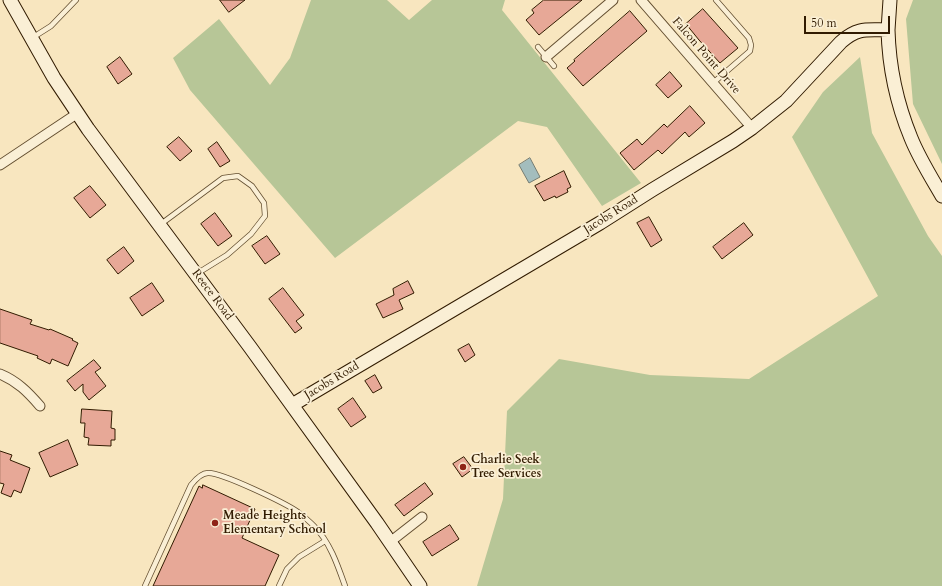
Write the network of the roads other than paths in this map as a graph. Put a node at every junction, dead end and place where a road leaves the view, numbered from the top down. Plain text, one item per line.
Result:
1 (10, 0) edge
2 (76, 0) edge
3 (613, 0) edge
4 (641, 0) edge
5 (716, 0) edge
6 (890, 0) edge
7 (888, 30) junction
8 (31, 39) junction
9 (538, 47) dead end
10 (546, 57) junction
11 (554, 66) dead end
12 (713, 83) junction
13 (78, 113) junction
14 (752, 128) junction
15 (0, 165) edge
16 (942, 196) edge
17 (159, 225) junction
18 (196, 274) junction
19 (0, 374) edge
20 (292, 405) junction
21 (40, 406) dead end
22 (422, 517) dead end
23 (325, 540) junction
24 (390, 542) junction
25 (145, 586) edge
26 (279, 586) edge
27 (345, 586) edge
28 (420, 586) edge

1 - 8 street, Reece Road
2 - 8 lane
3 - 10 street
4 - 12 street, Falcon Point Drive
5 - 12 lane
6 - 7 street
7 - 14 street, Jacobs Road
7 - 16 street
8 - 13 street, Reece Road
9 - 10 lane
10 - 11 lane
12 - 14 street, Falcon Point Drive
13 - 15 street
13 - 17 street, Reece Road
14 - 20 street, Jacobs Road
17 - 18 street, Reece Road
17 - 18 lane
18 - 20 street, Reece Road
19 - 21 street
20 - 24 street, Reece Road
22 - 24 street
23 - 25 lane
23 - 26 lane
23 - 27 lane
24 - 28 street, Reece Road

